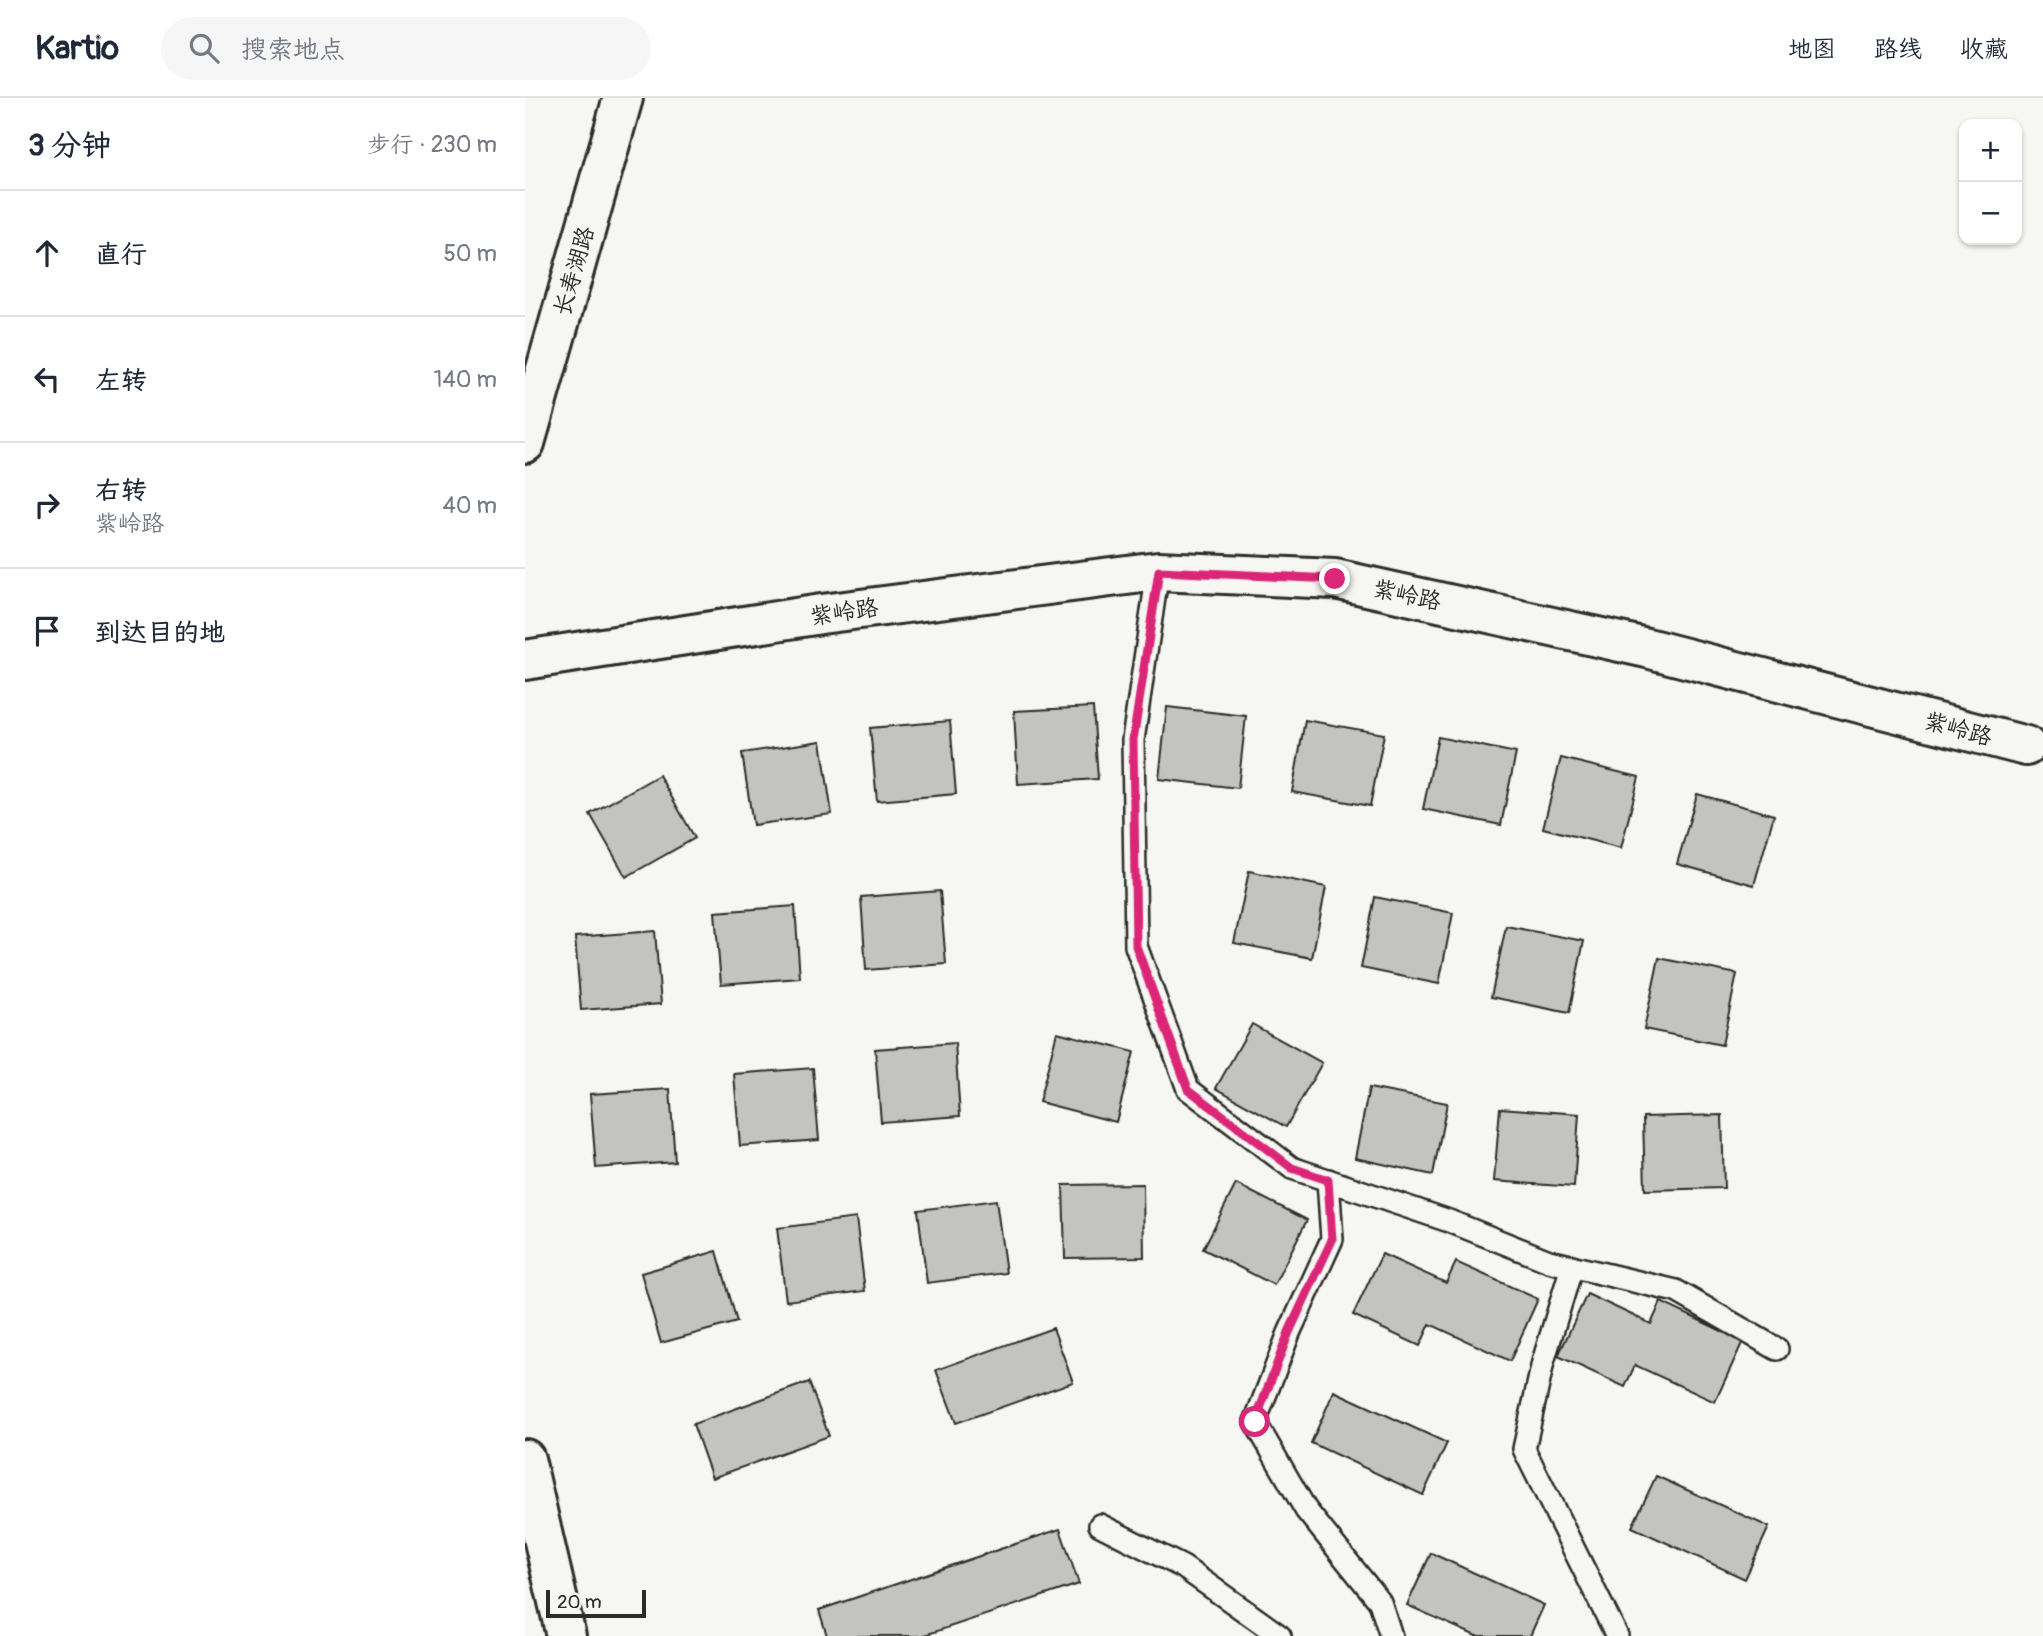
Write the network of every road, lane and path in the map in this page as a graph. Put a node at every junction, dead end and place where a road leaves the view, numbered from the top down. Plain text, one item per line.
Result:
1 (623, 98) edge
2 (525, 443) edge
3 (1159, 571) junction
4 (525, 660) edge
5 (2026, 746) dead end
6 (1328, 1180) junction
7 (1572, 1266) junction
8 (1777, 1349) dead end
9 (525, 1460) edge
10 (1100, 1525) dead end
11 (566, 1636) edge
12 (1280, 1636) edge
13 (1391, 1636) edge
14 (1617, 1636) edge

1 - 2 street, 长寿湖路
3 - 4 street, 紫岭路
3 - 5 street, 紫岭路
3 - 6 lane
6 - 7 lane
6 - 13 lane
7 - 8 lane
7 - 14 lane
9 - 11 street
10 - 12 lane

